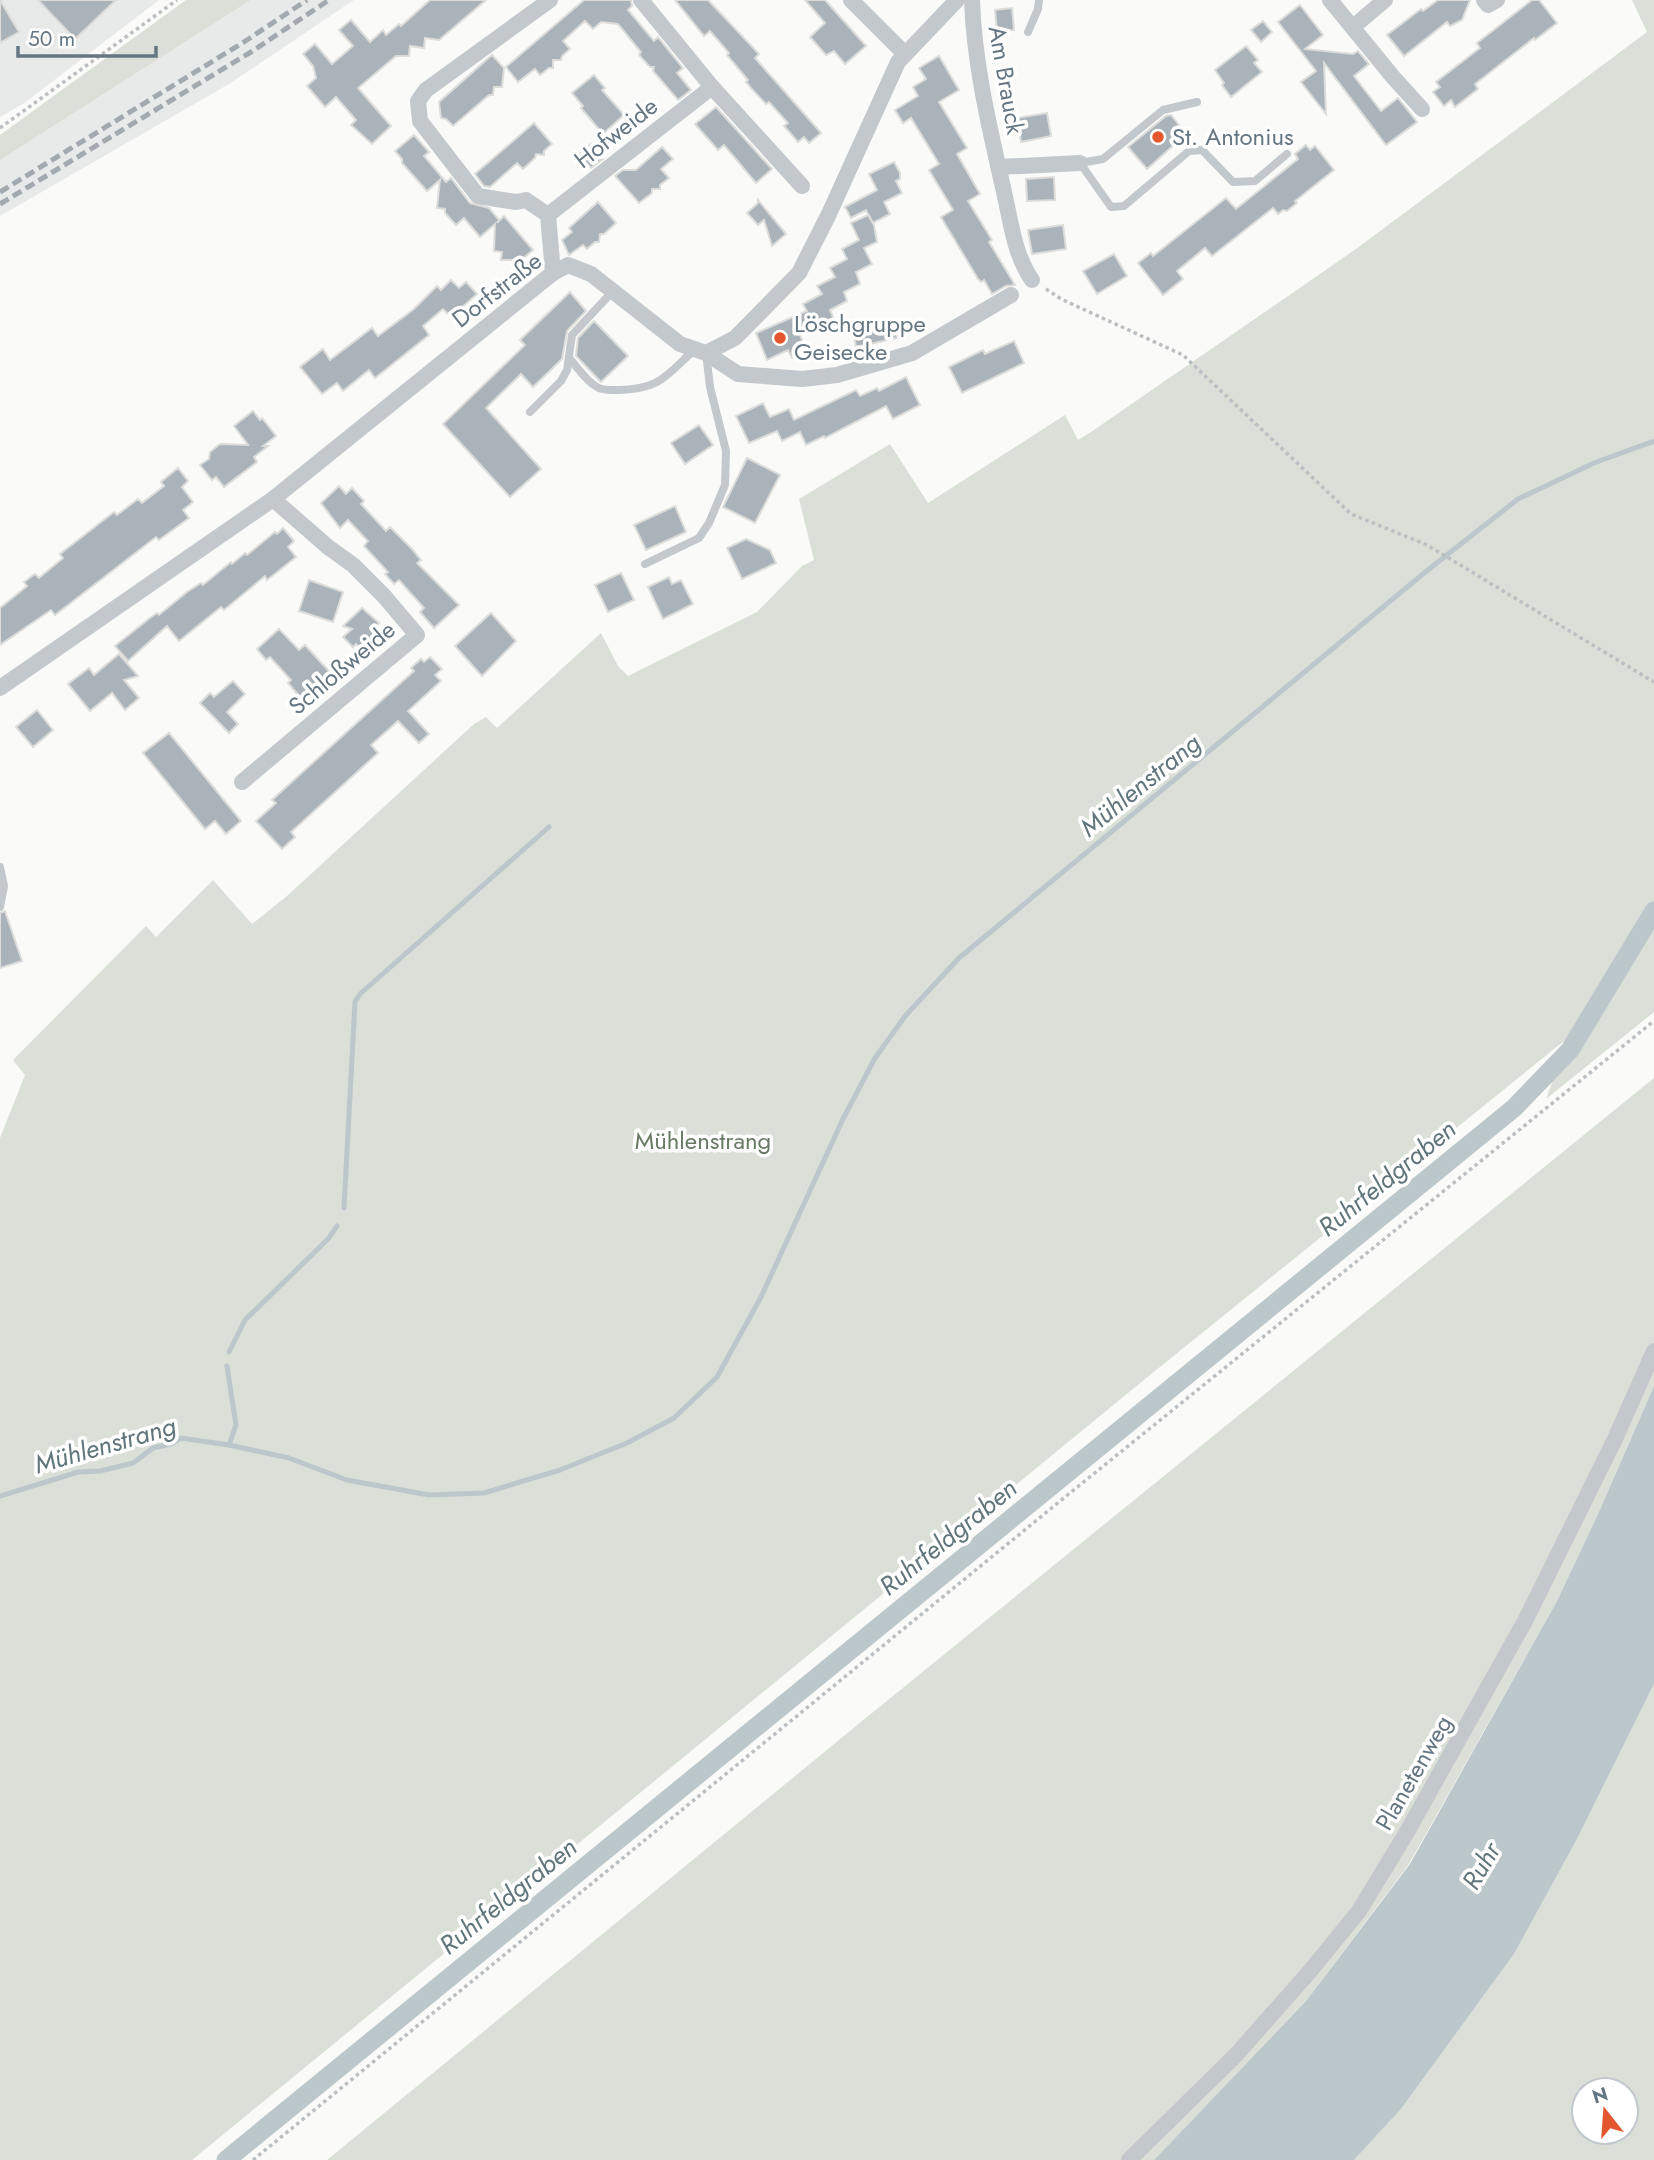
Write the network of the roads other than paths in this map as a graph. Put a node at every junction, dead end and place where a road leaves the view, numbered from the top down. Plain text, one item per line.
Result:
1 (551, 0) edge
2 (641, 0) edge
3 (851, 0) edge
4 (957, 0) edge
5 (972, 0) edge
6 (1039, 0) edge
7 (1330, 0) edge
8 (1385, 0) edge
9 (1484, 0) edge
10 (1497, 0) edge
11 (1353, 27) junction
12 (1028, 32) dead end
13 (905, 54) junction
14 (712, 87) junction
15 (1197, 102) dead end
16 (1422, 109) dead end
17 (1287, 154) dead end
18 (1080, 163) junction
19 (999, 167) junction
20 (802, 186) dead end
21 (548, 215) junction
22 (553, 273) junction
23 (1031, 280) road end
24 (613, 291) junction
25 (1010, 295) dead end
26 (700, 351) junction
27 (570, 359) junction
28 (530, 412) dead end
29 (273, 499) junction
30 (645, 564) dead end
31 (0, 688) edge
32 (242, 782) dead end
33 (0, 867) edge
34 (0, 907) edge
35 (1654, 1351) edge
36 (1129, 2160) edge

1 - 21 street
2 - 14 street
3 - 13 street
4 - 13 street
5 - 19 street, Am Brauck
6 - 12 lane
7 - 11 street
8 - 11 street
9 - 10 street
11 - 16 street
13 - 26 street
14 - 20 street
14 - 21 street, Hofweide
15 - 18 lane
17 - 18 lane
18 - 19 street, Am Brauck
19 - 23 street, Am Brauck
21 - 22 street
22 - 24 street, Dorfstraße
22 - 29 street, Dorfstraße
24 - 26 street, Dorfstraße
24 - 27 lane
25 - 26 street
26 - 27 lane
26 - 30 lane
27 - 28 lane
29 - 31 street, Dorfstraße
29 - 32 street, Schloßweide
33 - 34 lane
35 - 36 street, Planetenweg

